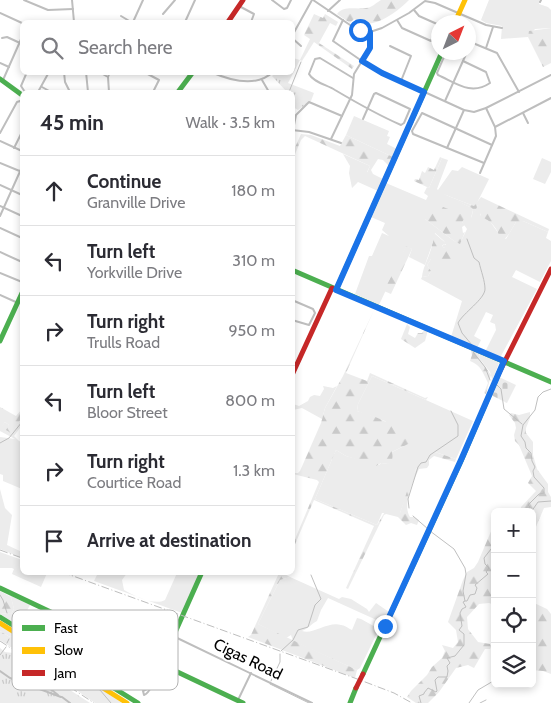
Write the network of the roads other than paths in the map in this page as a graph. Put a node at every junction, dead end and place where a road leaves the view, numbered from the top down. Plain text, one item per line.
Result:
1 (24, 0) edge
2 (72, 0) edge
3 (143, 0) edge
4 (175, 0) edge
5 (195, 0) edge
6 (242, 0) edge
7 (272, 0) edge
8 (291, 0) edge
9 (313, 0) edge
10 (340, 0) edge
11 (440, 0) edge
12 (464, 0) edge
13 (424, 1) edge
14 (438, 4) junction
15 (239, 6) junction
16 (73, 9) junction
17 (413, 10) junction
18 (328, 11) junction
19 (0, 13) edge
20 (163, 14) dead end
21 (459, 14) junction
22 (120, 16) dead end
23 (74, 20) edge
24 (128, 20) edge
25 (133, 20) edge
26 (186, 20) edge
27 (229, 20) edge
28 (252, 20) edge
29 (343, 20) junction
30 (397, 20) junction
31 (20, 22) edge
32 (493, 27) junction
33 (502, 28) dead end
34 (295, 32) edge
35 (370, 32) junction
36 (2, 38) dead end
37 (295, 40) edge
38 (20, 43) joint
39 (476, 44) edge
40 (301, 46) dead end
41 (390, 46) dead end
42 (485, 49) junction
43 (438, 60) edge
44 (443, 60) edge
45 (362, 61) junction
46 (463, 62) joint
47 (0, 63) edge
48 (9, 67) junction
49 (383, 69) dead end
50 (382, 73) junction
51 (26, 75) edge
52 (48, 75) edge
53 (64, 75) edge
54 (86, 75) edge
55 (105, 75) edge
56 (150, 75) edge
57 (191, 75) edge
58 (218, 75) edge
59 (269, 75) edge
60 (551, 75) edge
61 (108, 77) joint
62 (353, 78) junction
63 (1, 80) edge
64 (262, 80) junction
65 (401, 81) junction
66 (454, 82) junction
67 (42, 87) junction
68 (24, 90) edge
69 (40, 90) edge
70 (47, 90) edge
71 (69, 90) edge
72 (88, 90) edge
73 (109, 90) edge
74 (154, 90) edge
75 (180, 90) edge
76 (268, 90) edge
77 (424, 92) junction
78 (518, 92) junction
79 (20, 94) edge
80 (551, 98) edge
81 (350, 99) junction
82 (20, 101) edge
83 (445, 101) junction
84 (486, 108) junction
85 (367, 109) junction
86 (464, 110) junction
87 (523, 113) junction
88 (342, 116) junction
89 (363, 119) dead end
90 (295, 120) edge
91 (528, 123) dead end
92 (496, 127) junction
93 (456, 129) junction
94 (295, 130) edge
95 (0, 133) edge
96 (20, 136) edge
97 (331, 140) junction
98 (0, 141) edge
99 (341, 143) dead end
100 (492, 145) junction
101 (14, 148) junction
102 (447, 148) junction
103 (20, 150) edge
104 (0, 163) edge
105 (484, 163) junction
106 (20, 172) edge
107 (480, 172) dead end
108 (20, 174) edge
109 (0, 185) edge
110 (12, 190) junction
111 (20, 194) edge
112 (0, 206) edge
113 (4, 207) junction
114 (20, 215) edge
115 (0, 216) edge
116 (0, 228) edge
117 (20, 237) edge
118 (0, 252) edge
119 (20, 261) edge
120 (551, 269) edge
121 (295, 271) edge
122 (0, 274) edge
123 (20, 281) edge
124 (334, 289) junction
125 (0, 295) edge
126 (20, 298) edge
127 (295, 301) edge
128 (18, 303) junction
129 (295, 321) edge
130 (0, 341) edge
131 (504, 361) junction
132 (295, 364) edge
133 (551, 382) edge
134 (201, 575) edge
135 (0, 588) edge
136 (47, 610) edge
137 (0, 617) edge
138 (0, 623) edge
139 (12, 624) edge
140 (178, 625) edge
141 (12, 631) edge
142 (178, 638) edge
143 (0, 671) edge
144 (178, 672) edge
145 (251, 673) junction
146 (12, 678) edge
147 (43, 690) edge
148 (51, 690) edge
149 (106, 690) edge
150 (117, 690) edge
151 (61, 697) junction
152 (240, 702) edge
153 (70, 703) edge
154 (127, 703) edge
155 (138, 703) edge
156 (312, 703) edge
157 (350, 703) edge

1 - 16 street
2 - 16 street
3 - 25 street
4 - 20 street
5 - 26 street
6 - 15 main road
7 - 8 street
9 - 18 street
9 - 34 street
10 - 18 street
11 - 14 street
12 - 21 main road
13 - 14 street
13 - 17 street
14 - 21 street
15 - 27 main road
15 - 28 street
16 - 23 street
17 - 30 street
17 - 30 street
18 - 29 street
19 - 31 street
21 - 32 street
22 - 24 street
29 - 35 street
29 - 45 street
30 - 35 street
32 - 33 street
32 - 42 street
35 - 45 street
36 - 38 street
37 - 40 street
38 - 48 street
39 - 42 street
41 - 65 street
42 - 78 street
43 - 77 main road
44 - 66 street
45 - 50 street
45 - 62 street
46 - 66 street
46 - 66 street
47 - 48 street
48 - 63 street
49 - 50 street
50 - 65 street
51 - 68 street
52 - 67 street
53 - 71 street
54 - 72 street
55 - 61 street
56 - 74 street
57 - 75 main road
58 - 64 street
59 - 64 street
60 - 78 street
61 - 73 street
62 - 81 street
62 - 81 street
63 - 79 main road
64 - 76 street
65 - 77 street
66 - 83 street
67 - 69 street
67 - 70 street
77 - 83 street
77 - 124 main road
78 - 84 street
80 - 87 street
81 - 85 street
81 - 88 street
82 - 95 street
83 - 86 street
84 - 86 street
84 - 92 street
85 - 85 street
85 - 89 street
86 - 93 street
87 - 91 street
87 - 92 street
88 - 90 street
88 - 97 street
92 - 100 street
93 - 100 street
93 - 102 street
93 - 102 street
94 - 97 street
96 - 101 street
97 - 99 street
98 - 101 street
100 - 105 street
101 - 103 street
102 - 105 street
104 - 106 street
105 - 107 street
108 - 110 street
109 - 110 street
110 - 111 street
110 - 113 street
112 - 113 street
113 - 114 street
113 - 115 street
116 - 117 street
118 - 119 street
120 - 131 main road
121 - 124 main road
122 - 123 street
124 - 131 main road
124 - 132 main road
125 - 128 street
126 - 128 main road
127 - 129 street
128 - 130 main road
131 - 133 main road
131 - 157 main road, bridge
134 - 140 main road
135 - 136 main road
137 - 139 main road
138 - 141 main road
142 - 145 street, Cigas Road
143 - 146 street
144 - 152 main road
145 - 152 street
145 - 156 street, Cigas Road
147 - 151 street
148 - 151 street
149 - 154 main road
150 - 155 main road
151 - 153 street

